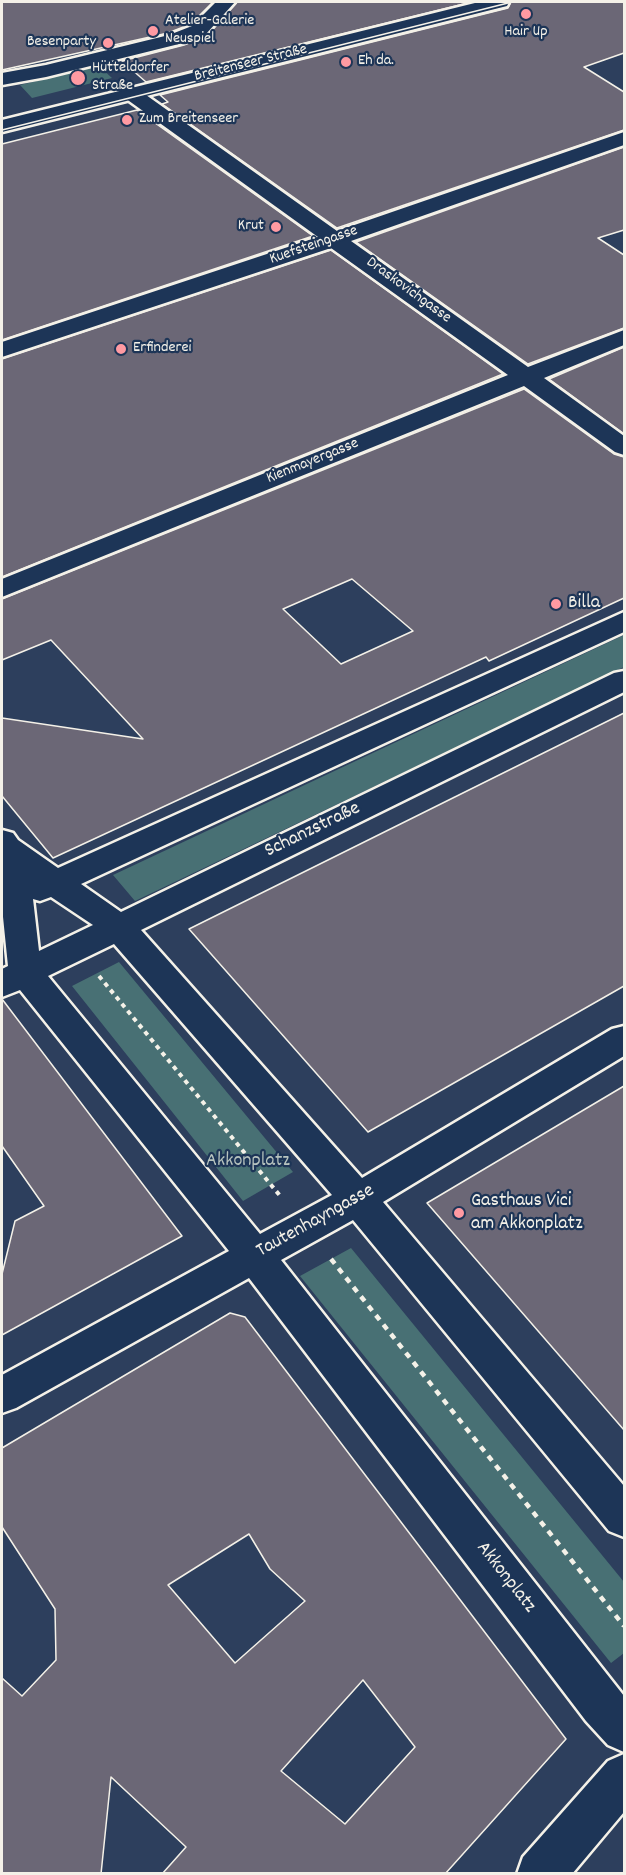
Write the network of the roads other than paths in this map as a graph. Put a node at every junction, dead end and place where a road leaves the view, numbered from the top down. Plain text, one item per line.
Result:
1 (226, 2) edge
2 (500, 2) edge
3 (3, 79) edge
4 (132, 94) junction
5 (2, 126) edge
6 (624, 138) edge
7 (335, 239) junction
8 (624, 337) edge
9 (2, 350) edge
10 (525, 376) junction
11 (624, 447) edge
12 (2, 589) edge
13 (624, 621) edge
14 (624, 680) edge
15 (4, 844) edge
16 (55, 882) junction
17 (9, 903) edge
18 (119, 927) junction
19 (13, 978) edge
20 (624, 1039) edge
21 (358, 1199) junction
22 (255, 1256) junction
23 (2, 1395) edge
24 (624, 1517) edge
25 (624, 1729) edge
26 (624, 1777) edge
27 (540, 1874) edge

1 - 3 street
2 - 4 street, Breitenseer Straße
4 - 5 street, Breitenseer Straße
4 - 7 street, Draskovichgasse
6 - 7 street, Kuefsteingasse
7 - 9 street, Kuefsteingasse
7 - 10 street, Draskovichgasse
8 - 10 street, Kienmayergasse
10 - 11 street, Draskovichgasse
10 - 12 street, Kienmayergasse
13 - 16 street
14 - 18 street, Schanzstraße
15 - 16 street
15 - 17 street
16 - 17 street
16 - 18 street
17 - 19 street
18 - 19 street, Schanzstraße
18 - 21 street
19 - 22 street, Akkonplatz
20 - 21 street, Tautenhayngasse
21 - 22 street, Tautenhayngasse
21 - 24 street
22 - 23 street, Tautenhayngasse
22 - 25 street, Akkonplatz
26 - 27 street

